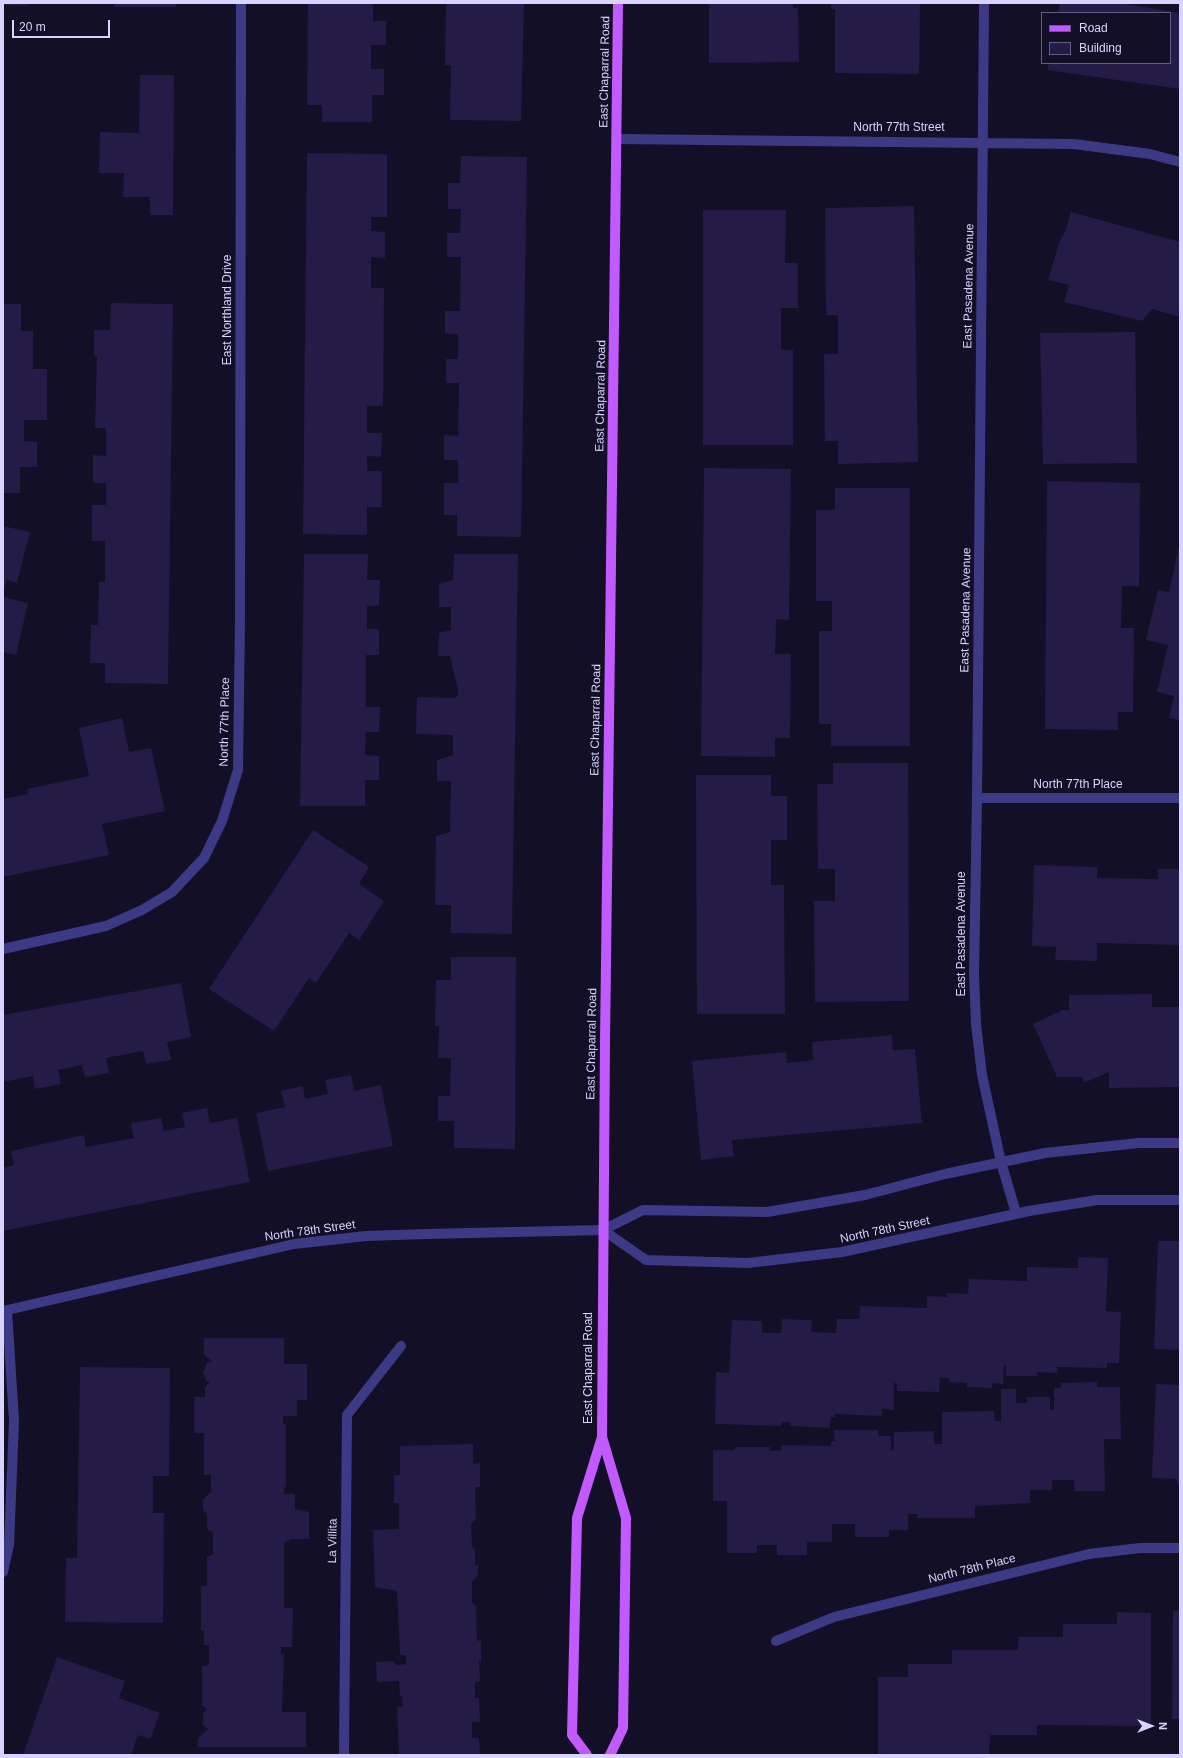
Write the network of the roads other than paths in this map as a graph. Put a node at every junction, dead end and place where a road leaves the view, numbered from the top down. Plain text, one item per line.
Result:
1 (241, 3) edge
2 (618, 3) edge
3 (984, 3) edge
4 (617, 139) junction
5 (984, 142) junction
6 (1180, 162) edge
7 (240, 617) joint
8 (977, 798) junction
9 (1180, 798) edge
10 (3, 949) edge
11 (1180, 1144) edge
12 (1001, 1162) junction
13 (1180, 1200) edge
14 (1016, 1213) junction
15 (603, 1230) junction
16 (5, 1311) edge
17 (401, 1346) dead end
18 (602, 1437) junction
19 (1180, 1548) edge
20 (3, 1572) edge
21 (776, 1641) dead end
22 (344, 1755) edge
23 (587, 1755) edge
24 (610, 1755) edge

1 - 7 street, East Northland Drive
2 - 4 main road, East Chaparral Road
3 - 5 street, East Pasadena Avenue
4 - 5 street, North 77th Street
4 - 15 main road, East Chaparral Road
5 - 6 street, North 77th Street
5 - 8 street, East Pasadena Avenue
7 - 10 street, North 77th Place
8 - 9 street, North 77th Place
8 - 12 street, East Pasadena Avenue
11 - 12 street, North 78th Street
12 - 14 street, East Pasadena Avenue
12 - 15 street, North 78th Street
13 - 14 street, North 78th Street
14 - 15 street, North 78th Street
15 - 16 street, North 78th Street
15 - 18 main road, East Chaparral Road
16 - 20 street
17 - 22 street, La Villita
18 - 23 main road, East Chaparral Road
18 - 24 main road, East Chaparral Road
19 - 21 street, North 78th Place

